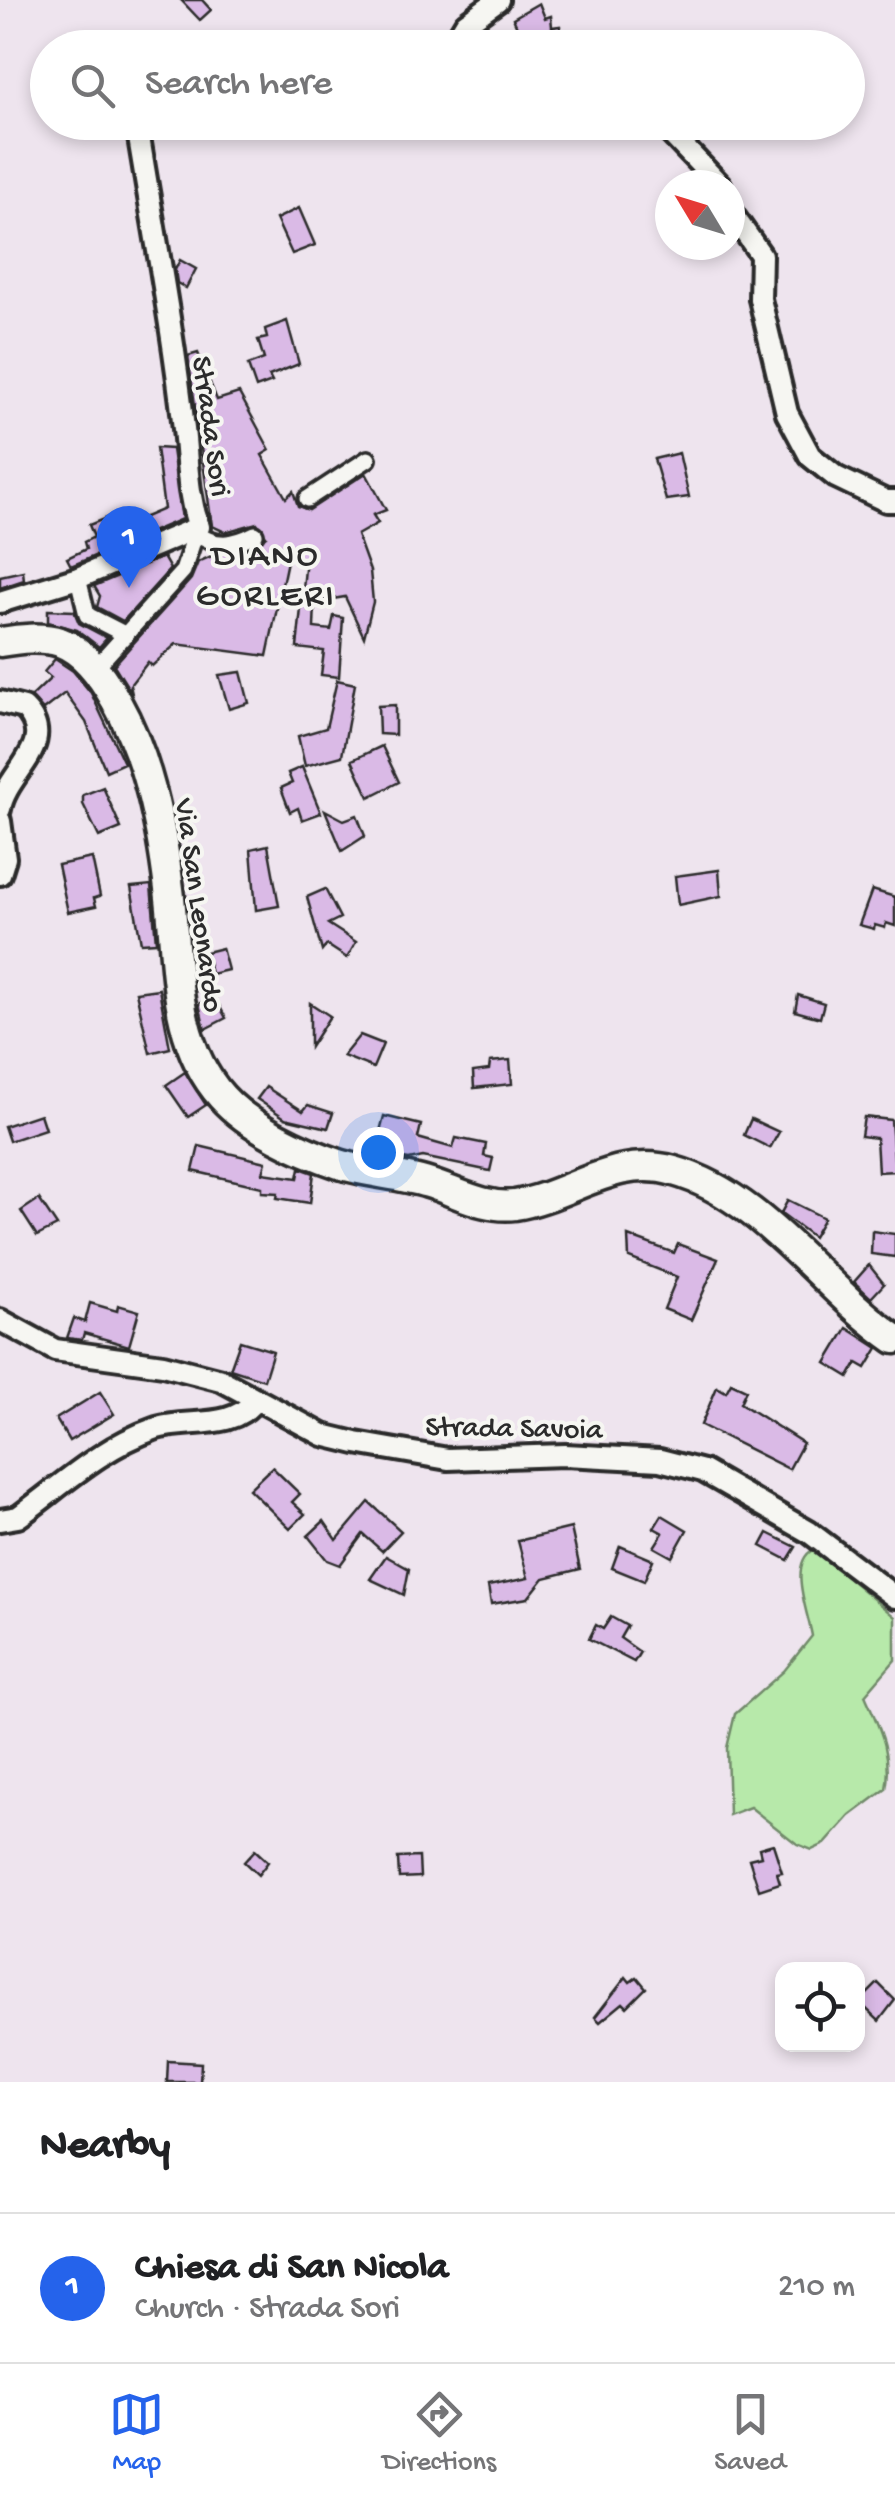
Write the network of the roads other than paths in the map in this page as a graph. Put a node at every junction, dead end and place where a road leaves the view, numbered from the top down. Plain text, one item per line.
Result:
1 (498, 0) edge
2 (462, 30) edge
3 (140, 140) edge
4 (677, 140) edge
5 (706, 170) edge
6 (745, 233) edge
7 (368, 458) dead end
8 (308, 499) dead end
9 (895, 500) edge
10 (196, 532) junction
11 (255, 534) dead end
12 (78, 578) junction
13 (0, 602) edge
14 (126, 636) junction
15 (0, 642) edge
16 (86, 660) junction
17 (0, 702) edge
18 (0, 809) edge
19 (0, 821) edge
20 (0, 874) edge
21 (0, 1320) edge
22 (895, 1339) edge
23 (254, 1401) junction
24 (0, 1520) edge
25 (895, 1597) edge

1 - 2 street
3 - 10 street, Strada Sori
4 - 5 street
6 - 9 street
7 - 8 street
10 - 11 street
10 - 12 street, Strada Sori
10 - 14 street
12 - 13 street, Strada Sori
12 - 14 street
14 - 16 street
15 - 16 main road, Via San Leonardo
16 - 22 main road, Via San Leonardo
17 - 18 street
19 - 20 street
21 - 23 street, Strada Savoia
23 - 24 street
23 - 25 street, Strada Savoia

